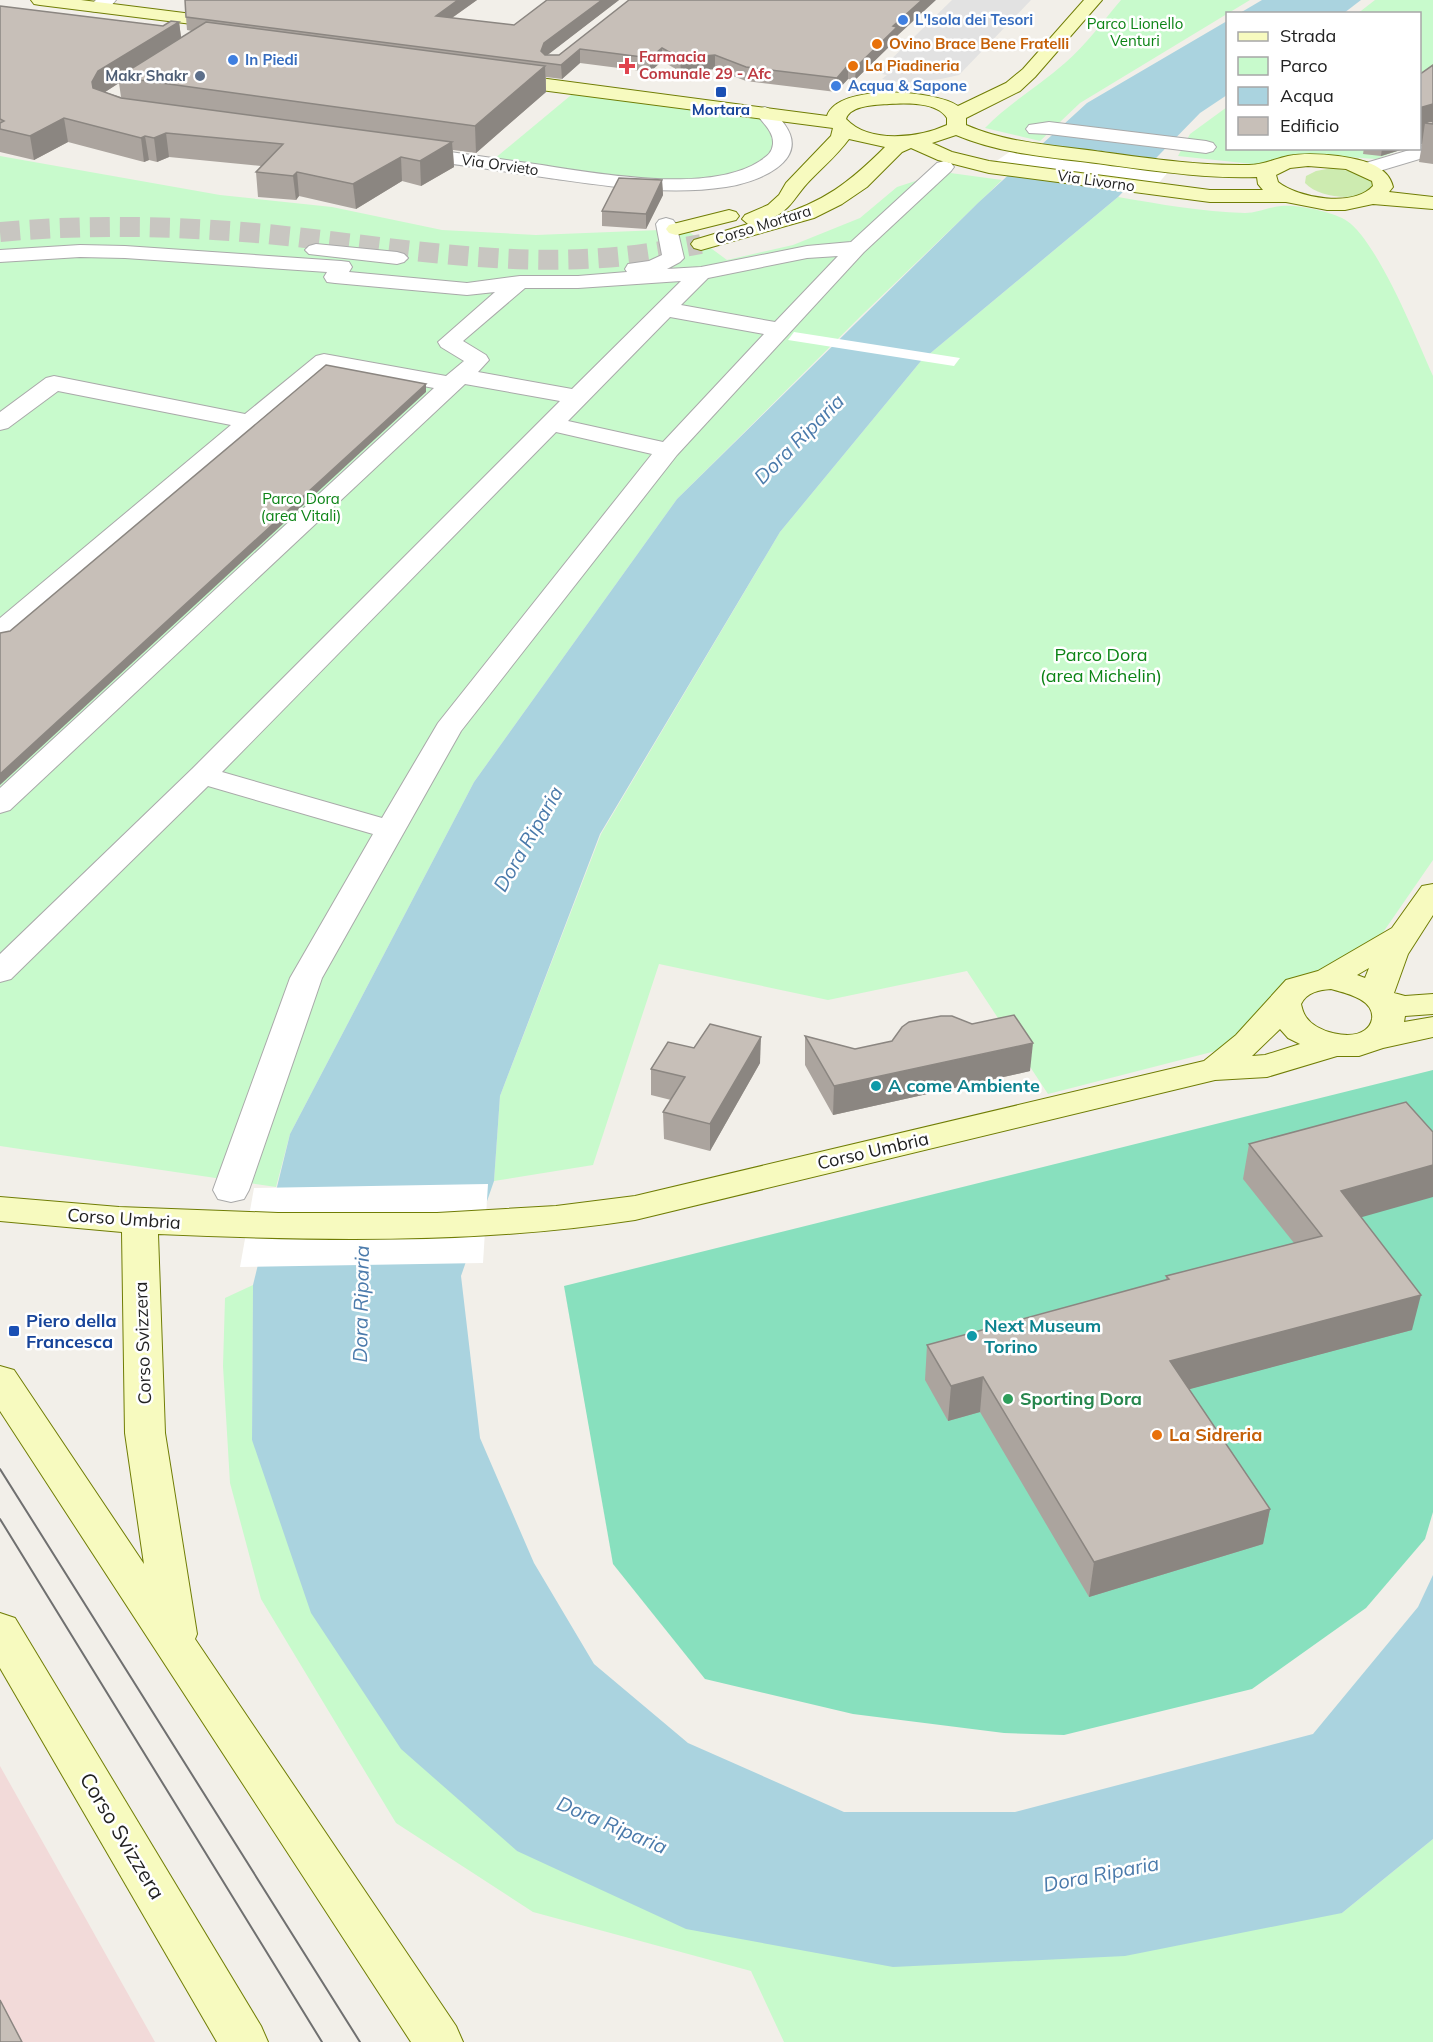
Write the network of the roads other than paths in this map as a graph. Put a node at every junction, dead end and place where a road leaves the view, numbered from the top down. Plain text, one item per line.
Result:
1 (40, 0) edge
2 (1072, 0) edge
3 (1093, 0) edge
4 (93, 3) edge
5 (245, 26) edge
6 (482, 76) edge
7 (820, 99) dead end
8 (930, 101) junction
9 (852, 104) junction
10 (765, 112) junction
11 (956, 122) junction
12 (841, 125) junction
13 (1036, 129) dead end
14 (911, 141) junction
15 (1206, 147) dead end
16 (1433, 148) edge
17 (386, 149) edge
18 (944, 161) junction
19 (1270, 170) junction
20 (1371, 172) junction
21 (1402, 178) dead end
22 (1286, 196) junction
23 (1371, 198) junction
24 (1433, 203) edge
25 (0, 242) edge
26 (690, 244) junction
27 (857, 248) junction
28 (0, 256) edge
29 (420, 261) dead end
30 (478, 268) dead end
31 (0, 272) edge
32 (335, 277) junction
33 (520, 282) junction
34 (665, 309) junction
35 (781, 330) junction
36 (455, 380) junction
37 (576, 397) junction
38 (250, 422) junction
39 (0, 423) edge
40 (550, 424) junction
41 (668, 450) junction
42 (0, 632) edge
43 (202, 775) junction
44 (0, 804) edge
45 (390, 830) junction
46 (1433, 893) edge
47 (1402, 935) junction
48 (0, 972) edge
49 (1327, 980) junction
50 (1382, 999) junction
51 (1285, 1004) junction
52 (1433, 1004) edge
53 (1433, 1027) edge
54 (1379, 1038) junction
55 (1338, 1044) junction
56 (1215, 1069) junction
57 (231, 1190) dead end
58 (0, 1209) edge
59 (140, 1220) junction
60 (0, 1380) edge
61 (0, 1630) edge
62 (177, 1645) junction
63 (244, 2042) edge
64 (439, 2042) edge

1 - 4 main road
2 - 8 main road
3 - 11 main road
4 - 5 main road
6 - 10 main road
7 - 9 main road
8 - 9 main road
8 - 11 main road, Via Livorno
9 - 12 main road, Corso Mortara
10 - 12 main road
10 - 17 street, Via Orvieto
11 - 14 main road
11 - 19 main road, Via Livorno
12 - 14 main road
12 - 26 main road, Corso Mortara
13 - 15 street
14 - 18 main road, Via Livorno
14 - 26 main road, Corso Mortara
16 - 20 street
18 - 22 main road, Via Livorno
18 - 26 main road
18 - 27 street
19 - 20 main road, Via Livorno
19 - 22 main road
20 - 21 main road
20 - 23 main road
22 - 23 main road, Via Livorno
23 - 24 main road
25 - 29 street
26 - 27 street
26 - 30 street
26 - 33 street
26 - 34 street
27 - 35 street
28 - 32 street
31 - 32 street
32 - 33 street
33 - 36 street
34 - 35 street
34 - 37 street
35 - 41 street
36 - 37 street
36 - 38 street
36 - 44 street
37 - 40 street
38 - 39 street
38 - 42 street
40 - 41 street
40 - 43 street
41 - 45 street
43 - 45 street
43 - 48 street
45 - 57 street
46 - 47 main road
47 - 49 main road
47 - 50 main road
49 - 50 main road
49 - 51 main road
50 - 52 main road
50 - 54 main road
51 - 55 main road
51 - 56 main road, Corso Umbria
53 - 54 main road
54 - 55 main road
55 - 56 main road, Corso Umbria
56 - 59 main road, Corso Umbria
58 - 59 main road, Corso Umbria
59 - 62 main road, Corso Svizzera
60 - 62 main road, Corso Svizzera
61 - 63 main road, Corso Svizzera
62 - 64 main road, Corso Svizzera

